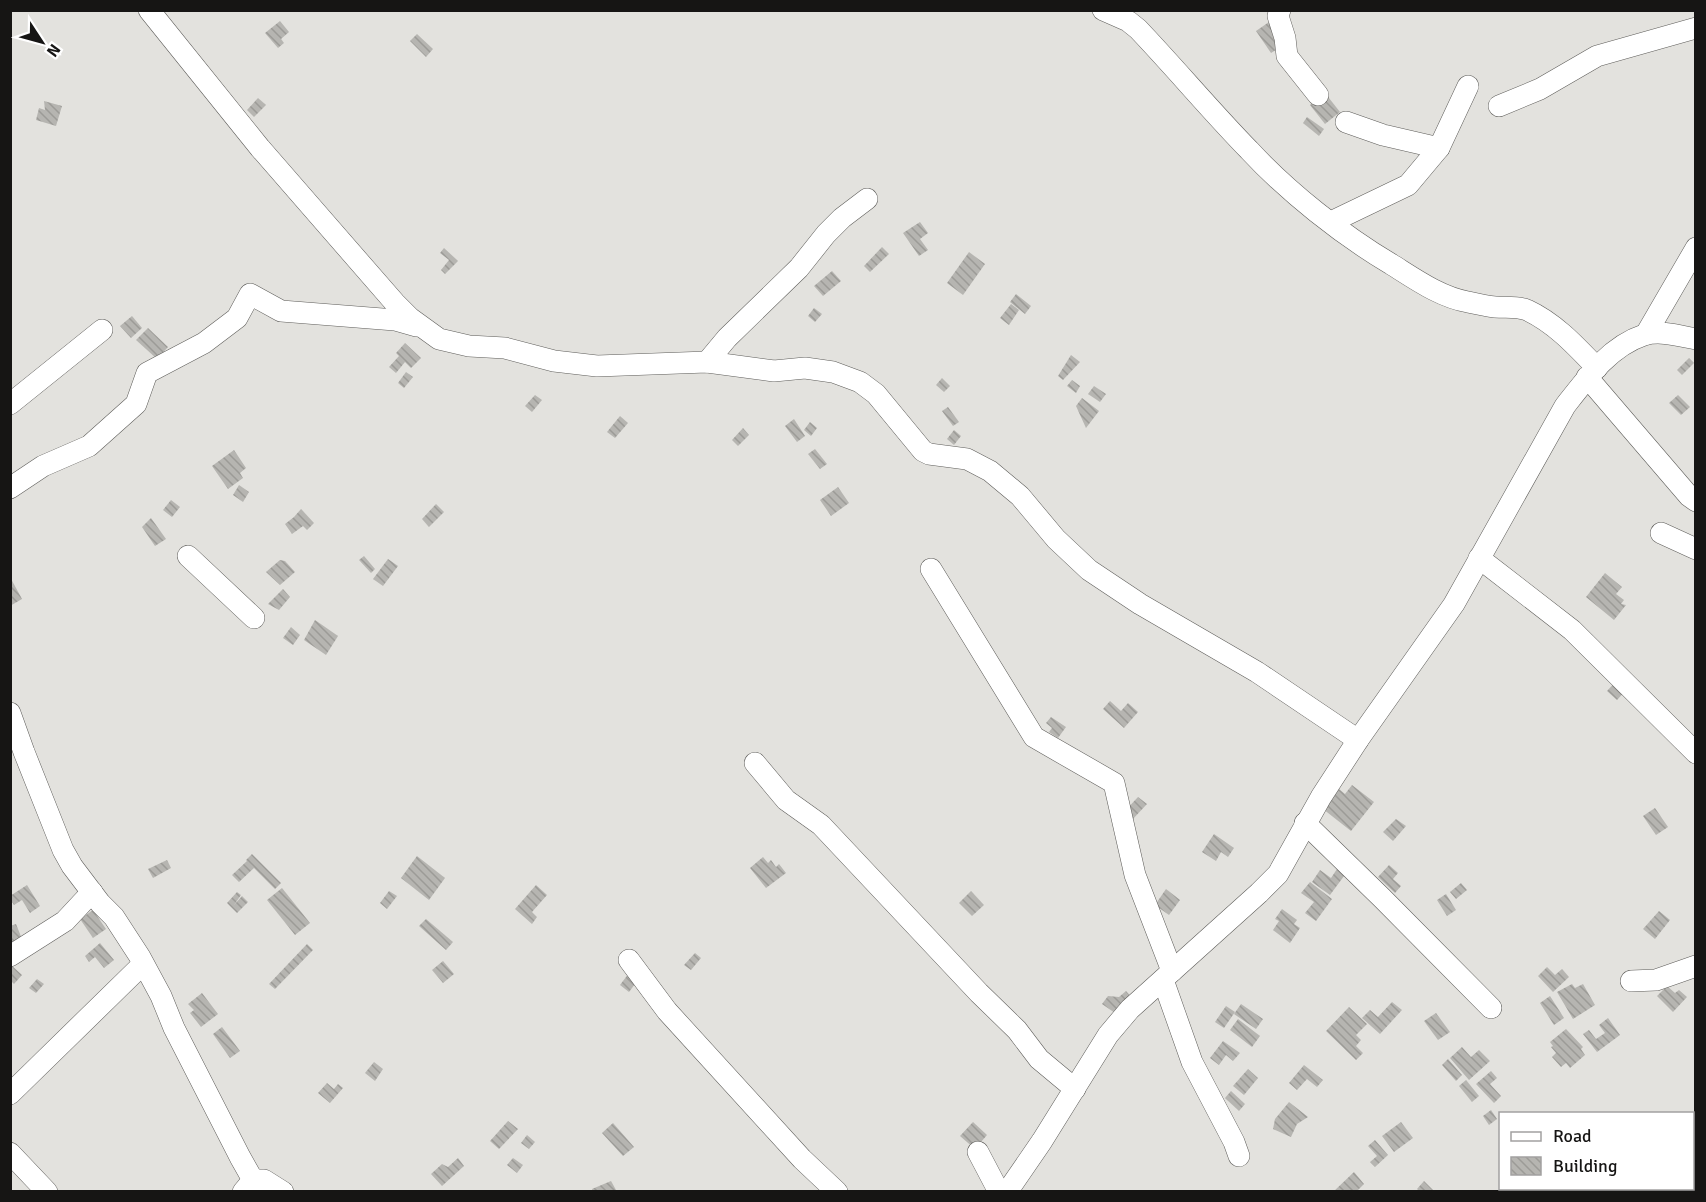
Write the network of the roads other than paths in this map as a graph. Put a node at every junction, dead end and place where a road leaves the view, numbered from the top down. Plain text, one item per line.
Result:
1 (149, 10) edge
2 (1103, 10) edge
3 (1280, 10) edge
4 (1695, 28) edge
5 (1468, 86) dead end
6 (1318, 96) dead end
7 (1499, 106) dead end
8 (1346, 122) dead end
9 (1439, 148) junction
10 (867, 200) dead end
11 (1331, 222) junction
12 (1695, 248) edge
13 (424, 329) junction
14 (102, 330) dead end
15 (1646, 334) junction
16 (1695, 339) edge
17 (707, 362) junction
18 (1592, 373) junction
19 (10, 404) edge
20 (10, 488) edge
21 (1695, 501) edge
22 (1660, 533) dead end
23 (1695, 549) edge
24 (188, 556) dead end
25 (1479, 558) junction
26 (931, 570) dead end
27 (254, 618) dead end
28 (10, 713) edge
29 (1358, 740) junction
30 (1695, 753) edge
31 (756, 763) dead end
32 (1305, 823) junction
33 (92, 892) junction
34 (10, 956) edge
35 (629, 960) dead end
36 (143, 964) junction
37 (1695, 966) edge
38 (1167, 975) junction
39 (1631, 981) dead end
40 (1491, 1008) dead end
41 (1075, 1089) junction
42 (10, 1094) edge
43 (978, 1152) dead end
44 (10, 1153) edge
45 (1239, 1156) dead end
46 (254, 1188) edge
47 (998, 1190) edge
48 (47, 1191) edge
49 (283, 1191) edge
50 (837, 1191) edge

1 - 13 street
2 - 11 street
3 - 6 street
4 - 7 street
5 - 9 street
8 - 9 street
9 - 11 street
10 - 17 street
11 - 18 street
12 - 15 street
13 - 17 street
13 - 20 street
14 - 19 street
15 - 16 street
15 - 18 street
17 - 29 street
18 - 21 street
18 - 25 street
22 - 23 street
24 - 27 street
25 - 29 street
25 - 30 street
26 - 38 street
28 - 33 street
29 - 32 street
31 - 41 street
32 - 38 street
32 - 40 street
33 - 34 street
33 - 36 street
35 - 50 street
36 - 42 street
36 - 46 street
37 - 39 street
38 - 41 street
38 - 45 street
41 - 47 street
43 - 47 street
44 - 48 street
46 - 49 street

